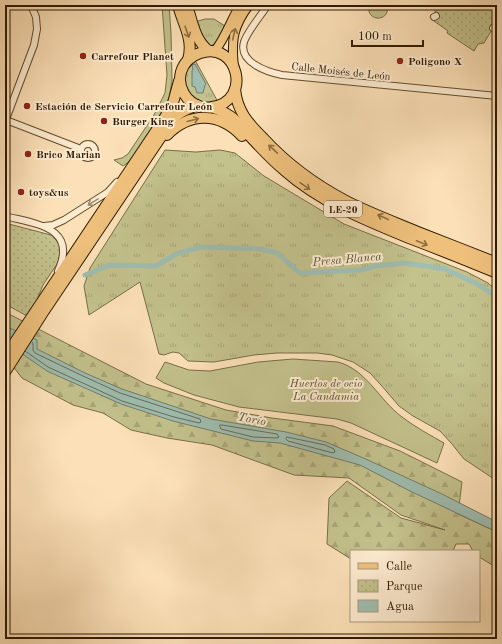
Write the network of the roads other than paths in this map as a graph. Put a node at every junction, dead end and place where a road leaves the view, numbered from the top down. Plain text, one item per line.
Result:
1 (31, 5) edge
2 (178, 5) edge
3 (187, 5) edge
4 (240, 5) edge
5 (249, 5) edge
6 (268, 5) edge
7 (211, 51) junction
8 (188, 60) junction
9 (234, 67) junction
10 (180, 78) junction
11 (235, 89) junction
12 (497, 96) edge
13 (197, 105) junction
14 (212, 108) junction
15 (5, 121) edge
16 (81, 149) dead end
17 (151, 151) junction
18 (132, 167) junction
19 (284, 170) junction
20 (5, 216) edge
21 (64, 220) junction
22 (43, 226) junction
23 (57, 234) junction
24 (497, 263) edge
25 (497, 273) edge
26 (50, 289) junction
27 (39, 312) junction
28 (5, 357) edge
29 (5, 372) edge

1 - 15 street
2 -> 8 highway
3 - 7 highway
4 - 7 main road
9 -> 5 main road
6 - 12 street, Calle Moisés de León
7 - 8 highway
7 - 9 highway
8 - 10 highway
9 - 11 highway
10 - 13 highway
10 - 18 highway
11 - 14 highway
24 -> 11 highway, LE-20
13 - 14 highway
13 - 17 highway
14 - 19 highway, LE-20
15 - 16 street
17 -> 19 highway
17 - 27 highway
18 -> 21 street
18 - 26 highway
19 -> 25 highway, LE-20
20 - 22 street
21 - 22 street
21 - 23 street
22 - 23 street
23 - 26 street
26 - 27 highway
27 - 28 highway
27 - 29 highway

